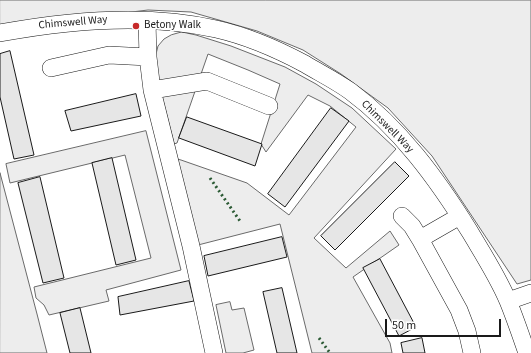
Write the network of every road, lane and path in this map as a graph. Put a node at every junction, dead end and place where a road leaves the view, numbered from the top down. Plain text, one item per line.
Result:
1 (147, 21) junction
2 (0, 32) edge
3 (148, 57) junction
4 (51, 68) dead end
5 (152, 90) junction
6 (269, 106) dead end
7 (402, 216) dead end
8 (460, 216) junction
9 (420, 239) junction
10 (531, 293) edge
11 (508, 301) junction
12 (214, 353) edge
13 (472, 353) edge
14 (527, 353) edge

1 - 2 street, Chimswell Way
1 - 3 street
1 - 8 street, Chimswell Way
3 - 4 street
3 - 5 street
5 - 6 street
5 - 12 street
7 - 9 street
8 - 9 street
8 - 11 street, Chimswell Way
9 - 13 street
10 - 11 street
11 - 14 street, Chimswell Way

